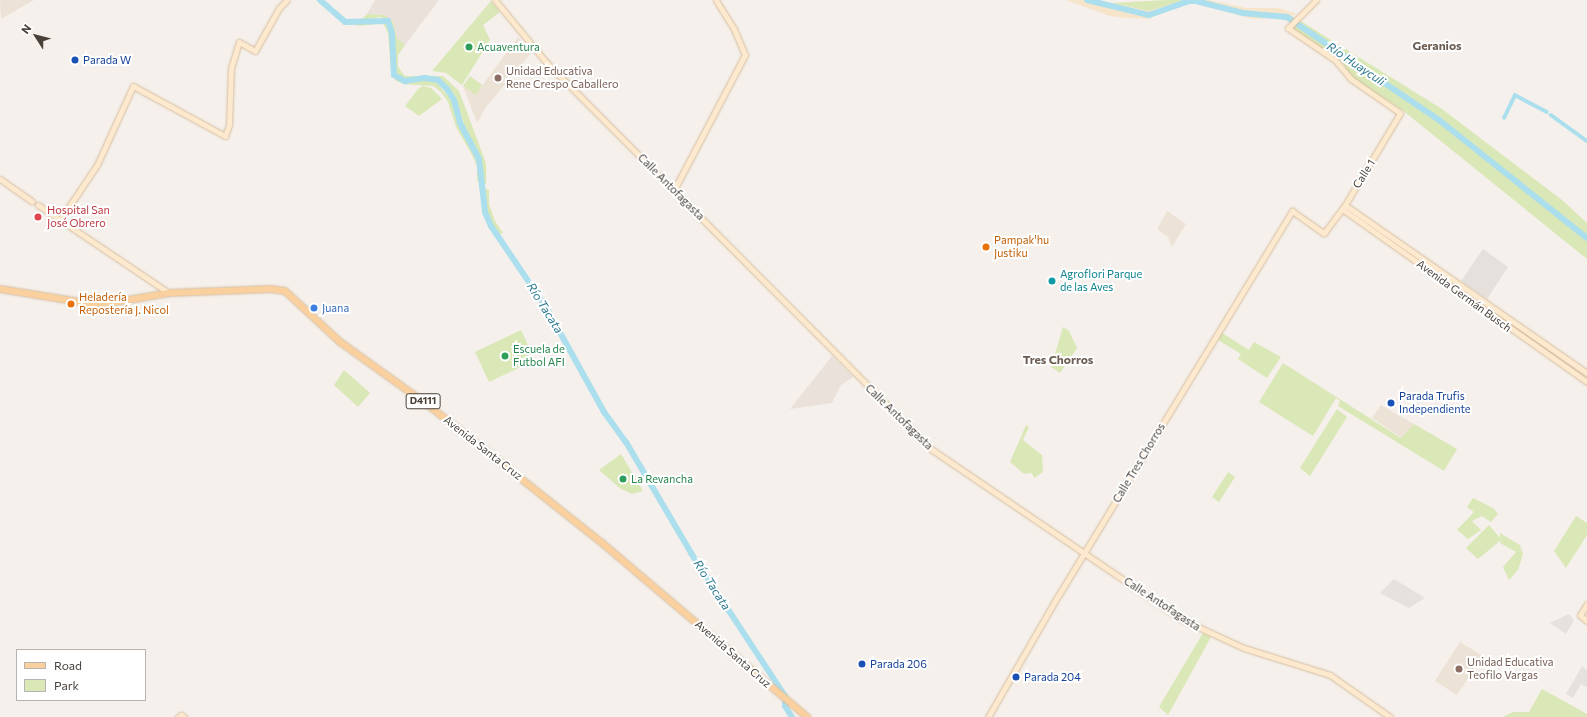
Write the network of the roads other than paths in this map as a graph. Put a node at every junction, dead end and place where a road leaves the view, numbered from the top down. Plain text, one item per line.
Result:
1 (287, 0) edge
2 (495, 0) edge
3 (716, 0) edge
4 (1316, 0) edge
5 (0, 179) edge
6 (674, 190) junction
7 (32, 201) dead end
8 (38, 205) dead end
9 (1344, 207) junction
10 (1292, 211) joint
11 (60, 220) junction
12 (0, 289) edge
13 (169, 293) junction
14 (1587, 373) edge
15 (1587, 382) edge
16 (1085, 552) junction
17 (1587, 604) edge
18 (1587, 621) edge
19 (178, 717) edge
20 (184, 717) edge
21 (807, 717) edge
22 (988, 717) edge
23 (1390, 717) edge

1 - 11 main road
2 - 6 main road, Calle Antofagasta
3 - 6 main road
4 - 9 main road, Calle 1
5 - 7 main road
6 - 16 main road, Calle Antofagasta
8 - 11 main road
9 - 10 main road, Calle 1
9 - 14 main road, Avenida Germán Busch
9 - 15 main road, Avenida Germán Busch
10 - 16 main road, Calle Tres Chorros
11 - 13 main road
12 - 13 main road, Avenida Santa Cruz / D4111
13 - 21 main road, Avenida Santa Cruz / D4111
16 - 22 main road, Calle Tres Chorros
16 - 23 main road, Calle Antofagasta
17 - 18 main road
19 - 20 main road

